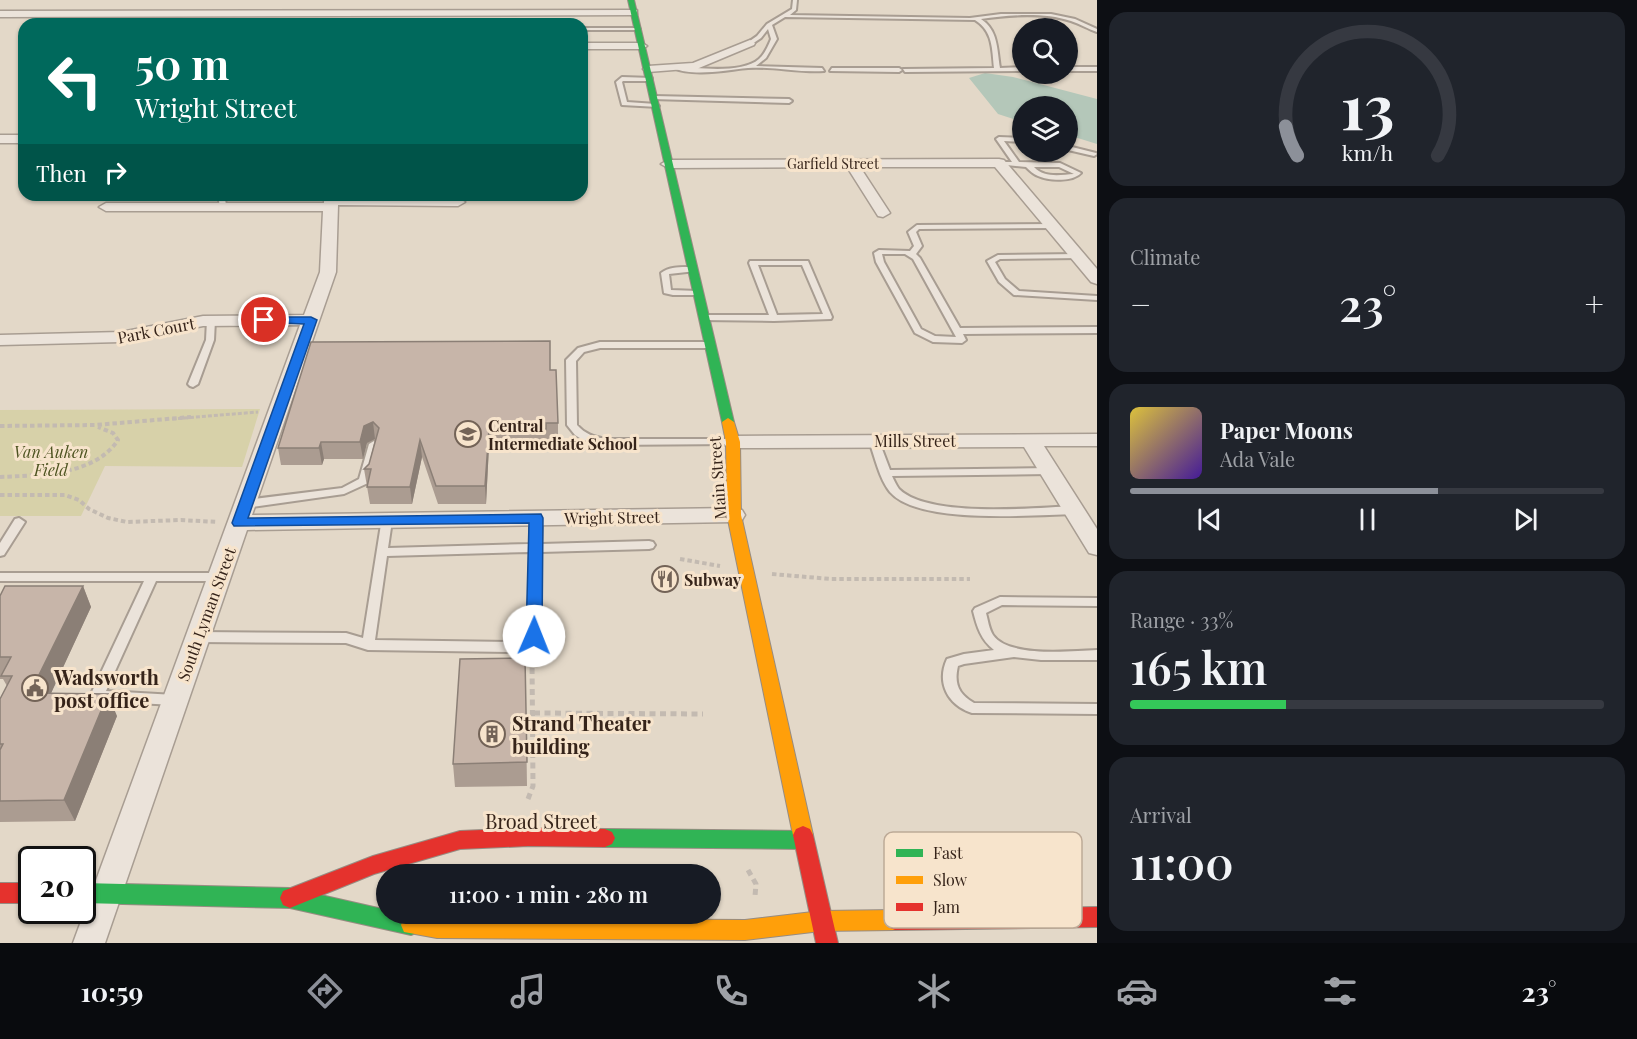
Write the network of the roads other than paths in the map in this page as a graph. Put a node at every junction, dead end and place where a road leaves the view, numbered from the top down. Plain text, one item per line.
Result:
1 (165, 0) edge
2 (389, 0) edge
3 (795, 0) edge
4 (633, 6) edge
5 (385, 13) junction
6 (0, 14) edge
7 (12, 14) junction
8 (150, 14) junction
9 (785, 16) junction
10 (146, 18) edge
11 (382, 18) edge
12 (976, 18) junction
13 (0, 22) edge
14 (769, 25) junction
15 (638, 28) junction
16 (588, 29) edge
17 (1097, 32) edge
18 (750, 43) joint
19 (588, 46) edge
20 (642, 46) junction
21 (749, 67) junction
22 (676, 68) junction
23 (997, 69) junction
24 (1012, 69) edge
25 (1078, 69) edge
26 (1097, 69) edge
27 (822, 70) dead end
28 (832, 70) dead end
29 (649, 74) junction
30 (789, 101) dead end
31 (655, 102) junction
32 (1012, 140) edge
33 (1078, 150) edge
34 (1094, 154) dead end
35 (1012, 157) edge
36 (851, 163) junction
37 (999, 163) junction
38 (668, 164) junction
39 (1017, 164) joint
40 (1028, 165) junction
41 (222, 201) edge
42 (330, 201) edge
43 (458, 202) dead end
44 (106, 207) dead end
45 (883, 213) dead end
46 (1052, 226) junction
47 (912, 254) junction
48 (1078, 256) junction
49 (693, 269) junction
50 (1097, 279) edge
51 (698, 293) junction
52 (1097, 298) edge
53 (704, 318) junction
54 (774, 318) junction
55 (211, 320) junction
56 (311, 320) junction
57 (1097, 330) edge
58 (957, 331) junction
59 (0, 340) edge
60 (711, 345) junction
61 (193, 384) dead end
62 (1030, 440) junction
63 (1097, 440) edge
64 (874, 441) junction
65 (734, 442) junction
66 (374, 444) edge
67 (1049, 471) junction
68 (888, 473) junction
69 (1074, 510) junction
70 (242, 514) junction
71 (734, 515) junction
72 (536, 518) junction
73 (386, 520) junction
74 (19, 522) dead end
75 (649, 545) dead end
76 (1097, 548) edge
77 (536, 550) junction
78 (0, 552) edge
79 (382, 552) junction
80 (0, 577) edge
81 (152, 577) junction
82 (219, 577) junction
83 (1097, 602) edge
84 (198, 637) junction
85 (369, 645) junction
86 (1011, 653) junction
87 (1097, 655) edge
88 (176, 700) junction
89 (1097, 709) edge
90 (803, 840) junction
91 (402, 856) junction
92 (397, 864) edge
93 (96, 888) edge
94 (0, 892) edge
95 (18, 893) edge
96 (96, 893) edge
97 (290, 898) junction
98 (376, 915) edge
99 (1082, 917) edge
100 (1097, 917) edge
101 (884, 920) edge
102 (821, 921) junction
103 (91, 924) edge
104 (413, 924) edge
105 (1058, 928) edge
106 (1060, 935) dead end
107 (451, 936) edge
108 (89, 943) edge
109 (827, 943) edge

1 - 8 street
2 - 5 street
3 - 9 lane
4 - 5 street
4 - 15 main road, Main Street
5 - 8 street
5 - 11 street
6 - 7 street
7 - 8 street
7 - 13 street
8 - 10 street
9 - 12 lane
9 - 14 lane
12 - 17 lane
12 - 23 lane
14 - 18 lane
14 - 21 lane
15 - 16 lane
15 - 20 main road, Main Street
18 - 22 street
19 - 20 street
20 - 29 main road, Main Street
21 - 22 lane
21 - 27 lane
22 - 29 street
23 - 24 lane
23 - 28 lane
25 - 26 lane
29 - 31 main road, Main Street
29 - 31 lane
30 - 31 lane
31 - 38 main road, Main Street
32 - 35 lane
33 - 34 lane
36 - 37 street, Garfield Street
36 - 38 street, Garfield Street
36 - 45 street
37 - 39 lane
37 - 46 street
38 - 49 main road, Main Street
39 - 40 lane
40 - 40 lane
41 - 42 street
41 - 44 street
42 - 43 street
42 - 56 street, South Lyman Street
46 - 47 lane
46 - 48 street
47 - 58 lane
47 - 58 lane
48 - 50 street
48 - 52 lane
49 - 51 main road, Main Street
49 - 51 lane
51 - 53 main road, Main Street
53 - 54 lane
53 - 60 main road, Main Street
54 - 54 lane
55 - 56 street, Park Court
55 - 59 street, Park Court
55 - 61 lane
56 - 70 street, South Lyman Street
57 - 58 lane
60 - 65 main road, Main Street
60 - 65 lane
62 - 63 street, Mills Street
62 - 64 street, Mills Street
62 - 67 street
64 - 65 street, Mills Street
64 - 68 lane
65 - 71 main road, Main Street
66 - 70 lane
67 - 68 lane
67 - 69 street
68 - 69 lane
69 - 76 street
70 - 73 street, Wright Street
70 - 82 street, South Lyman Street
71 - 72 street, Wright Street
71 - 90 main road, Main Street
72 - 73 street, Wright Street
72 - 77 lane
73 - 79 lane
74 - 78 lane
75 - 77 lane
77 - 79 lane
77 - 85 lane
79 - 85 lane
80 - 81 lane
81 - 82 lane
81 - 88 lane
82 - 84 street, South Lyman Street
83 - 86 lane
84 - 85 lane
84 - 88 street, South Lyman Street
86 - 87 lane
86 - 89 lane
88 - 93 street, South Lyman Street
90 - 91 main road, Broad Street
90 - 102 main road, Main Street
91 - 92 main road
91 - 97 main road, Broad Street
94 - 95 main road
96 - 97 main road, Broad Street
97 - 98 main road, Broad Street
99 - 100 main road, Broad Street
101 - 102 main road, Broad Street
102 - 107 main road, Broad Street
102 - 109 main road, Main Street
103 - 108 street, South Lyman Street
104 - 107 main road, Broad Street
105 - 106 lane

